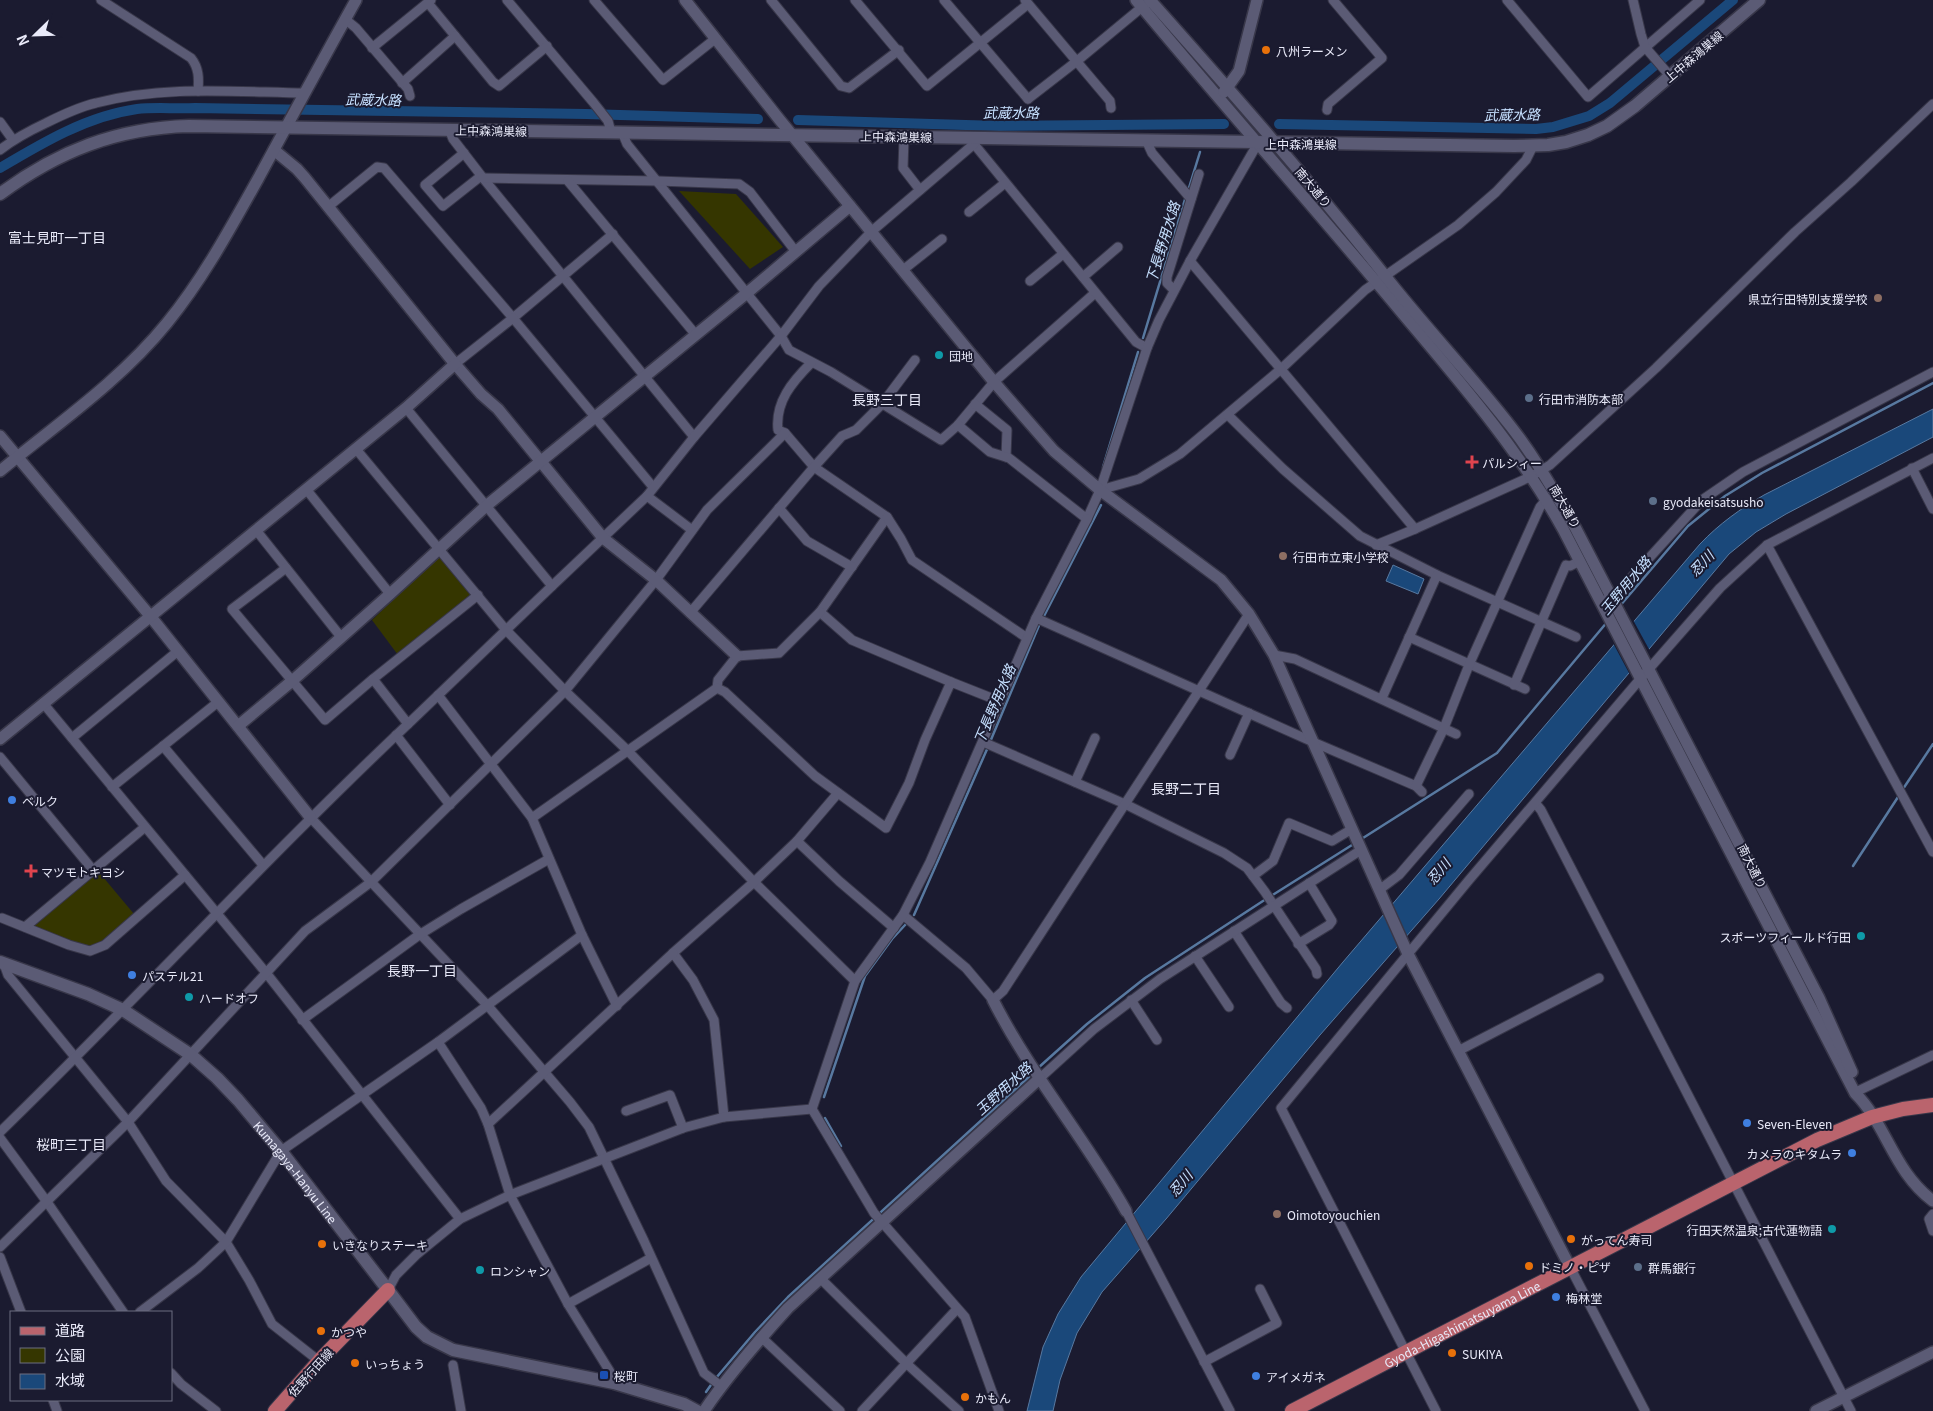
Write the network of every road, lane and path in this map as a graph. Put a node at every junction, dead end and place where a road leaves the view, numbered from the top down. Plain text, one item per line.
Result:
1 (101, 0) edge
2 (356, 0) edge
3 (507, 0) edge
4 (594, 0) edge
5 (685, 0) edge
6 (771, 0) edge
7 (856, 0) edge
8 (944, 0) edge
9 (1332, 0) edge
10 (1507, 0) edge
11 (1633, 0) edge
12 (1700, 0) edge
13 (1760, 0) edge
14 (1255, 1) edge
15 (430, 2) edge
16 (1026, 2) edge
17 (1145, 2) edge
18 (345, 19) junction
19 (455, 36) junction
20 (716, 39) junction
21 (980, 43) junction
22 (547, 46) junction
23 (1645, 47) junction
24 (372, 48) junction
25 (898, 50) junction
26 (1077, 61) junction
27 (1667, 73) junction
28 (402, 83) junction
29 (1228, 87) junction
30 (198, 91) junction
31 (410, 96) dead end
32 (303, 97) junction
33 (1220, 98) junction
34 (1933, 104) edge
35 (1111, 108) dead end
36 (1327, 110) dead end
37 (0, 122) edge
38 (289, 122) junction
39 (449, 129) junction
40 (614, 129) junction
41 (792, 135) junction
42 (904, 136) junction
43 (14, 140) junction
44 (1146, 140) junction
45 (974, 141) junction
46 (1274, 142) junction
47 (1258, 143) junction
48 (1533, 146) junction
49 (0, 150) edge
50 (274, 150) junction
51 (464, 153) junction
52 (1199, 174) dead end
53 (482, 177) junction
54 (568, 181) junction
55 (658, 181) junction
56 (1005, 183) junction
57 (920, 190) junction
58 (0, 194) edge
59 (1189, 195) junction
60 (329, 206) junction
61 (850, 206) junction
62 (969, 212) dead end
63 (872, 231) junction
64 (613, 234) junction
65 (942, 238) dead end
66 (1118, 247) dead end
67 (796, 252) junction
68 (1063, 254) junction
69 (1190, 261) junction
70 (903, 270) junction
71 (564, 275) junction
72 (1083, 277) junction
73 (1381, 279) junction
74 (1030, 281) dead end
75 (1174, 290) junction
76 (747, 293) junction
77 (1095, 293) junction
78 (513, 318) junction
79 (696, 335) junction
80 (781, 336) junction
81 (1147, 348) junction
82 (915, 360) dead end
83 (811, 363) junction
84 (456, 364) junction
85 (1281, 369) junction
86 (1933, 372) edge
87 (645, 376) junction
88 (994, 382) junction
89 (882, 404) junction
90 (975, 404) junction
91 (406, 408) junction
92 (1228, 415) junction
93 (595, 417) junction
94 (958, 425) junction
95 (785, 433) junction
96 (0, 436) edge
97 (694, 437) junction
98 (356, 449) junction
99 (17, 457) junction
100 (1006, 457) junction
101 (1933, 458) edge
102 (541, 461) junction
103 (814, 467) junction
104 (1912, 468) junction
105 (0, 471) edge
106 (1537, 474) junction
107 (653, 487) junction
108 (306, 489) junction
109 (1100, 490) junction
110 (647, 496) junction
111 (1547, 499) junction
112 (486, 506) junction
113 (779, 508) junction
114 (1933, 509) edge
115 (887, 517) junction
116 (1087, 519) junction
117 (1415, 529) junction
118 (256, 530) junction
119 (692, 530) junction
120 (603, 538) junction
121 (1376, 545) junction
122 (1767, 546) junction
123 (439, 549) junction
124 (1580, 561) junction
125 (852, 567) junction
126 (286, 568) junction
127 (1436, 575) junction
128 (656, 580) junction
129 (552, 586) junction
130 (390, 594) junction
131 (478, 595) junction
132 (1609, 601) junction
133 (1498, 602) junction
134 (820, 612) junction
135 (690, 613) junction
136 (1249, 614) junction
137 (151, 617) junction
138 (1040, 619) junction
139 (1541, 622) junction
140 (506, 630) junction
141 (341, 637) junction
142 (1409, 637) junction
143 (1576, 637) dead end
144 (1026, 638) junction
145 (178, 651) junction
146 (1274, 655) junction
147 (737, 656) junction
148 (1469, 666) junction
149 (1643, 671) junction
150 (373, 679) junction
151 (292, 681) junction
152 (951, 682) junction
153 (1514, 685) junction
154 (717, 688) junction
155 (1525, 689) dead end
156 (565, 691) junction
157 (1198, 691) junction
158 (438, 695) junction
159 (1382, 698) junction
160 (999, 701) junction
161 (218, 702) junction
162 (43, 704) junction
163 (1249, 714) junction
164 (408, 724) junction
165 (238, 726) junction
166 (1444, 728) junction
167 (1456, 734) dead end
168 (396, 735) junction
169 (72, 738) junction
170 (1096, 738) dead end
171 (0, 739) edge
172 (1313, 742) junction
173 (987, 743) junction
174 (163, 746) junction
175 (627, 750) junction
176 (1230, 755) dead end
177 (0, 758) edge
178 (492, 764) junction
179 (1075, 782) junction
180 (112, 787) junction
181 (838, 793) junction
182 (1470, 794) dead end
183 (1125, 804) junction
184 (1536, 804) junction
185 (450, 805) junction
186 (310, 818) junction
187 (532, 818) junction
188 (145, 827) junction
189 (1352, 829) junction
190 (797, 842) junction
191 (1361, 850) junction
192 (1933, 851) edge
193 (549, 859) junction
194 (263, 865) junction
195 (93, 870) junction
196 (184, 875) junction
197 (1253, 876) junction
198 (371, 882) junction
199 (754, 882) junction
200 (1309, 883) junction
201 (1379, 890) junction
202 (1270, 901) junction
203 (216, 913) junction
204 (904, 916) junction
205 (1, 920) edge
206 (25, 927) junction
207 (894, 928) junction
208 (1234, 931) junction
209 (419, 935) junction
210 (582, 935) junction
211 (1298, 944) junction
212 (1407, 951) junction
213 (673, 953) junction
214 (1195, 956) junction
215 (2, 963) edge
216 (267, 974) junction
217 (1317, 974) dead end
218 (1599, 978) dead end
219 (855, 981) junction
220 (993, 1000) junction
221 (1132, 1000) junction
222 (488, 1006) junction
223 (617, 1006) junction
224 (1229, 1007) dead end
225 (1287, 1008) dead end
226 (123, 1010) junction
227 (302, 1020) junction
228 (1157, 1040) dead end
229 (438, 1042) junction
230 (1458, 1051) junction
231 (191, 1055) junction
232 (1933, 1055) edge
233 (76, 1058) junction
234 (545, 1073) junction
235 (1036, 1075) junction
236 (362, 1095) junction
237 (1861, 1095) junction
238 (1933, 1105) edge
239 (812, 1109) junction
240 (626, 1111) dead end
241 (1872, 1116) junction
242 (724, 1117) junction
243 (128, 1122) junction
244 (488, 1124) junction
245 (683, 1128) junction
246 (0, 1132) edge
247 (0, 1138) edge
248 (281, 1151) junction
249 (605, 1159) junction
250 (1733, 1182) junction
251 (510, 1195) junction
252 (1933, 1201) edge
253 (47, 1202) junction
254 (1126, 1211) joint
255 (1933, 1214) edge
256 (460, 1219) junction
257 (878, 1219) junction
258 (1933, 1231) edge
259 (226, 1242) junction
260 (0, 1247) edge
261 (0, 1257) edge
262 (651, 1258) junction
263 (1570, 1267) junction
264 (821, 1279) junction
265 (1260, 1288) dead end
266 (388, 1290) junction
267 (568, 1304) junction
268 (957, 1309) junction
269 (21, 1311) edge
270 (122, 1311) edge
271 (141, 1311) edge
272 (761, 1337) junction
273 (1406, 1352) junction
274 (1933, 1352) edge
275 (319, 1361) junction
276 (1204, 1362) junction
277 (907, 1364) junction
278 (453, 1365) dead end
279 (172, 1374) edge
280 (614, 1383) junction
281 (720, 1386) junction
282 (1843, 1397) junction
283 (216, 1411) edge
284 (275, 1411) edge
285 (461, 1411) edge
286 (697, 1411) edge
287 (704, 1411) edge
288 (840, 1411) edge
289 (862, 1411) edge
290 (959, 1411) edge
291 (999, 1411) edge
292 (1230, 1411) edge
293 (1292, 1411) edge
294 (1436, 1411) edge
295 (1645, 1411) edge
296 (1816, 1411) edge
297 (1851, 1411) edge

1 - 30 street
2 - 18 street
3 - 22 street
4 - 20 street
5 - 20 street
6 - 25 street
7 - 25 street
8 - 21 street
9 - 36 street
10 - 23 street
11 - 23 street
12 - 23 street
13 - 27 main road, 上中森鴻巣線
14 - 29 street
15 - 19 street
15 - 24 street
16 - 21 street
16 - 26 street
17 - 26 street
17 - 29 street, 南大通り
17 - 33 street, 南大通り
18 - 24 street
18 - 32 street
19 - 22 street
19 - 28 street
20 - 41 street
21 - 25 street
21 - 26 street
22 - 40 street
23 - 27 street
24 - 28 street
26 - 35 street
27 - 48 main road, 上中森鴻巣線
28 - 31 street
29 - 33 street
29 - 46 street, 南大通り
30 - 32 street
30 - 43 street
32 - 38 street
33 - 47 street, 南大通り
34 - 106 street
37 - 43 street
38 - 39 main road, 上中森鴻巣線
38 - 50 street
38 - 58 main road, 上中森鴻巣線
39 - 40 main road, 上中森鴻巣線
39 - 51 street
40 - 41 main road, 上中森鴻巣線
40 - 55 street
41 - 42 main road, 上中森鴻巣線
41 - 61 street
42 - 45 main road, 上中森鴻巣線
42 - 57 street
43 - 49 street
44 - 45 main road, 上中森鴻巣線
44 - 47 main road, 上中森鴻巣線
44 - 59 street
45 - 56 street
45 - 57 street
46 - 47 main road, 上中森鴻巣線
46 - 48 main road, 上中森鴻巣線
46 - 73 street, 南大通り
47 - 69 street
47 - 73 street, 南大通り
48 - 73 street
50 - 60 street
50 - 99 street
51 - 53 street
51 - 53 street
52 - 59 street
53 - 54 street
53 - 71 street
54 - 55 street
54 - 64 street
55 - 67 street
55 - 76 street
56 - 62 street
56 - 68 street
57 - 63 street
59 - 75 street
60 - 78 street
60 - 84 street
61 - 63 street
61 - 67 street
63 - 70 street
63 - 80 street
64 - 71 street
64 - 79 street
65 - 70 street
66 - 72 street
67 - 76 street
68 - 72 street
68 - 74 street
69 - 75 street
69 - 85 street
70 - 88 street
71 - 78 street
71 - 87 street
72 - 77 street
73 - 85 street
73 - 106 street, 南大通り
75 - 81 street
76 - 79 street
76 - 80 street
77 - 81 street
77 - 88 street
78 - 84 street
78 - 93 street
79 - 87 street
80 - 83 street
80 - 97 street
81 - 109 street
82 - 89 street
83 - 89 street
83 - 95 street
84 - 91 street
84 - 102 street
85 - 92 street
85 - 117 street
86 - 132 street
87 - 93 street
87 - 97 street
88 - 90 street
88 - 109 street
89 - 94 street
89 - 103 street
90 - 94 street
90 - 100 street
91 - 98 street
91 - 112 street
92 - 109 street
92 - 121 street
93 - 102 street
93 - 107 street
94 - 100 street
95 - 103 street
95 - 119 street
96 - 99 street
97 - 107 street
98 - 108 street
98 - 123 street
99 - 105 street
99 - 137 street
100 - 116 street
101 - 104 street
102 - 112 street
102 - 120 street
103 - 113 street
103 - 115 street
104 - 114 street
104 - 122 street
106 - 111 street, 南大通り
106 - 117 street
106 - 132 street, 南大通り
107 - 110 street
108 - 118 street
108 - 130 street
109 - 116 street
109 - 136 street
110 - 119 street
110 - 120 street
111 - 124 street, 南大通り
111 - 133 street
112 - 123 street
112 - 129 street
113 - 125 street
113 - 135 street
115 - 125 street
115 - 144 street
116 - 138 street
117 - 121 street
118 - 126 street
118 - 137 street
119 - 128 street
120 - 128 street
120 - 129 street
121 - 127 street
122 - 149 street
122 - 192 street
123 - 130 street
123 - 131 street
124 - 132 street, 南大通り
124 - 139 street
125 - 134 street
126 - 141 street
126 - 151 street
127 - 133 street
127 - 142 street
128 - 135 street
128 - 156 street
129 - 140 street
130 - 141 street
131 - 140 street
131 - 150 street
132 - 149 street, 南大通り
133 - 139 street
133 - 148 street
134 - 147 street
134 - 152 street
135 - 147 street
136 - 146 street
136 - 157 street
137 - 145 street
137 - 162 street
138 - 144 street
138 - 157 street
139 - 143 street
139 - 153 street
140 - 156 street
140 - 158 street
141 - 151 street
142 - 148 street
142 - 159 street
144 - 160 street
145 - 161 street
145 - 169 street
146 - 159 street
146 - 172 street
147 - 154 street
148 - 153 street
148 - 166 street
149 - 184 street
149 - 237 street, 南大通り
150 - 151 street
150 - 164 street
151 - 165 street
152 - 160 street
152 - 181 street
153 - 155 street
154 - 175 street
154 - 181 street
156 - 175 street
156 - 178 street
157 - 163 street
157 - 183 street
158 - 164 street
158 - 178 street
159 - 166 street
160 - 173 street
161 - 165 street
161 - 174 street
162 - 169 street
162 - 171 street
163 - 172 street
163 - 176 street
164 - 168 street
165 - 186 street
166 - 167 street
166 - 172 street
168 - 185 street
168 - 186 street
169 - 180 street
170 - 179 street
172 - 189 street
173 - 179 street
173 - 204 street
174 - 180 street
174 - 194 street
175 - 187 street
175 - 199 street
177 - 195 street
178 - 185 street
178 - 187 street
179 - 183 street
180 - 188 street
181 - 190 street
182 - 201 street
183 - 197 street
183 - 220 street
184 - 212 street
184 - 250 street
185 - 198 street
186 - 194 street
186 - 198 street
187 - 193 street
188 - 195 street
188 - 196 street
189 - 191 street
189 - 197 street
190 - 199 street
190 - 207 street
191 - 200 street
191 - 201 street
193 - 209 street
193 - 210 street
194 - 203 street
195 - 206 street
196 - 203 street
196 - 206 street
197 - 202 street
198 - 209 street
198 - 216 street
199 - 213 street
199 - 219 street
200 - 202 street
200 - 211 street
201 - 212 street
202 - 208 street
202 - 211 street
203 - 216 street
203 - 226 street
204 - 207 street
204 - 220 street
205 - 206 street
207 - 219 street
208 - 214 street
208 - 225 street
209 - 222 street
209 - 227 street
210 - 222 street
210 - 223 street
211 - 217 street
212 - 230 street
212 - 273 street
213 - 223 street
213 - 242 street
214 - 221 street
214 - 224 street
215 - 226 main road, Kumagaya-Hanyu Line
215 - 233 street
216 - 227 street
216 - 231 street
218 - 230 street
219 - 239 street
220 - 235 street
221 - 228 street
221 - 235 street
222 - 229 street
222 - 234 street
223 - 234 street
226 - 231 main road, Kumagaya-Hanyu Line
226 - 233 street
227 - 236 street
229 - 236 street
229 - 244 street
230 - 263 street
231 - 243 street
231 - 248 main road, Kumagaya-Hanyu Line
232 - 237 street
233 - 243 street
233 - 246 street
234 - 244 street
234 - 249 street
235 - 254 street
235 - 257 street
236 - 248 street
236 - 256 street
237 - 241 street, 南大通り
238 - 241 main road, Gyoda-Higashimatsuyama Line
239 - 242 street
239 - 257 street
240 - 245 street
241 - 250 main road, Gyoda-Higashimatsuyama Line
241 - 252 street, 南大通り
242 - 245 street
243 - 253 street
243 - 259 street
244 - 251 street
245 - 249 street
247 - 253 street
248 - 259 street
248 - 266 main road, Kumagaya-Hanyu Line
249 - 251 street
249 - 262 street
250 - 263 main road, Gyoda-Higashimatsuyama Line
250 - 282 street
251 - 256 street
251 - 267 street
253 - 260 street
253 - 270 street
254 - 276 street
255 - 258 street
256 - 266 street
257 - 264 street
257 - 268 street
259 - 271 street
259 - 275 street
261 - 269 street
262 - 267 street
262 - 281 street
263 - 273 main road, Gyoda-Higashimatsuyama Line
263 - 295 street
264 - 272 street
264 - 277 street
265 - 276 street
266 - 275 main road, 佐野行田線
266 - 280 main road, Kumagaya-Hanyu Line
267 - 280 street
268 - 277 street
268 - 291 street
272 - 281 street
272 - 288 street
273 - 293 main road, Gyoda-Higashimatsuyama Line
273 - 294 street
274 - 282 street
275 - 284 main road, 佐野行田線
276 - 292 street
277 - 289 street
277 - 290 street
278 - 285 street
279 - 283 street
280 - 286 main road, Kumagaya-Hanyu Line
281 - 287 street
282 - 296 street
282 - 297 street

